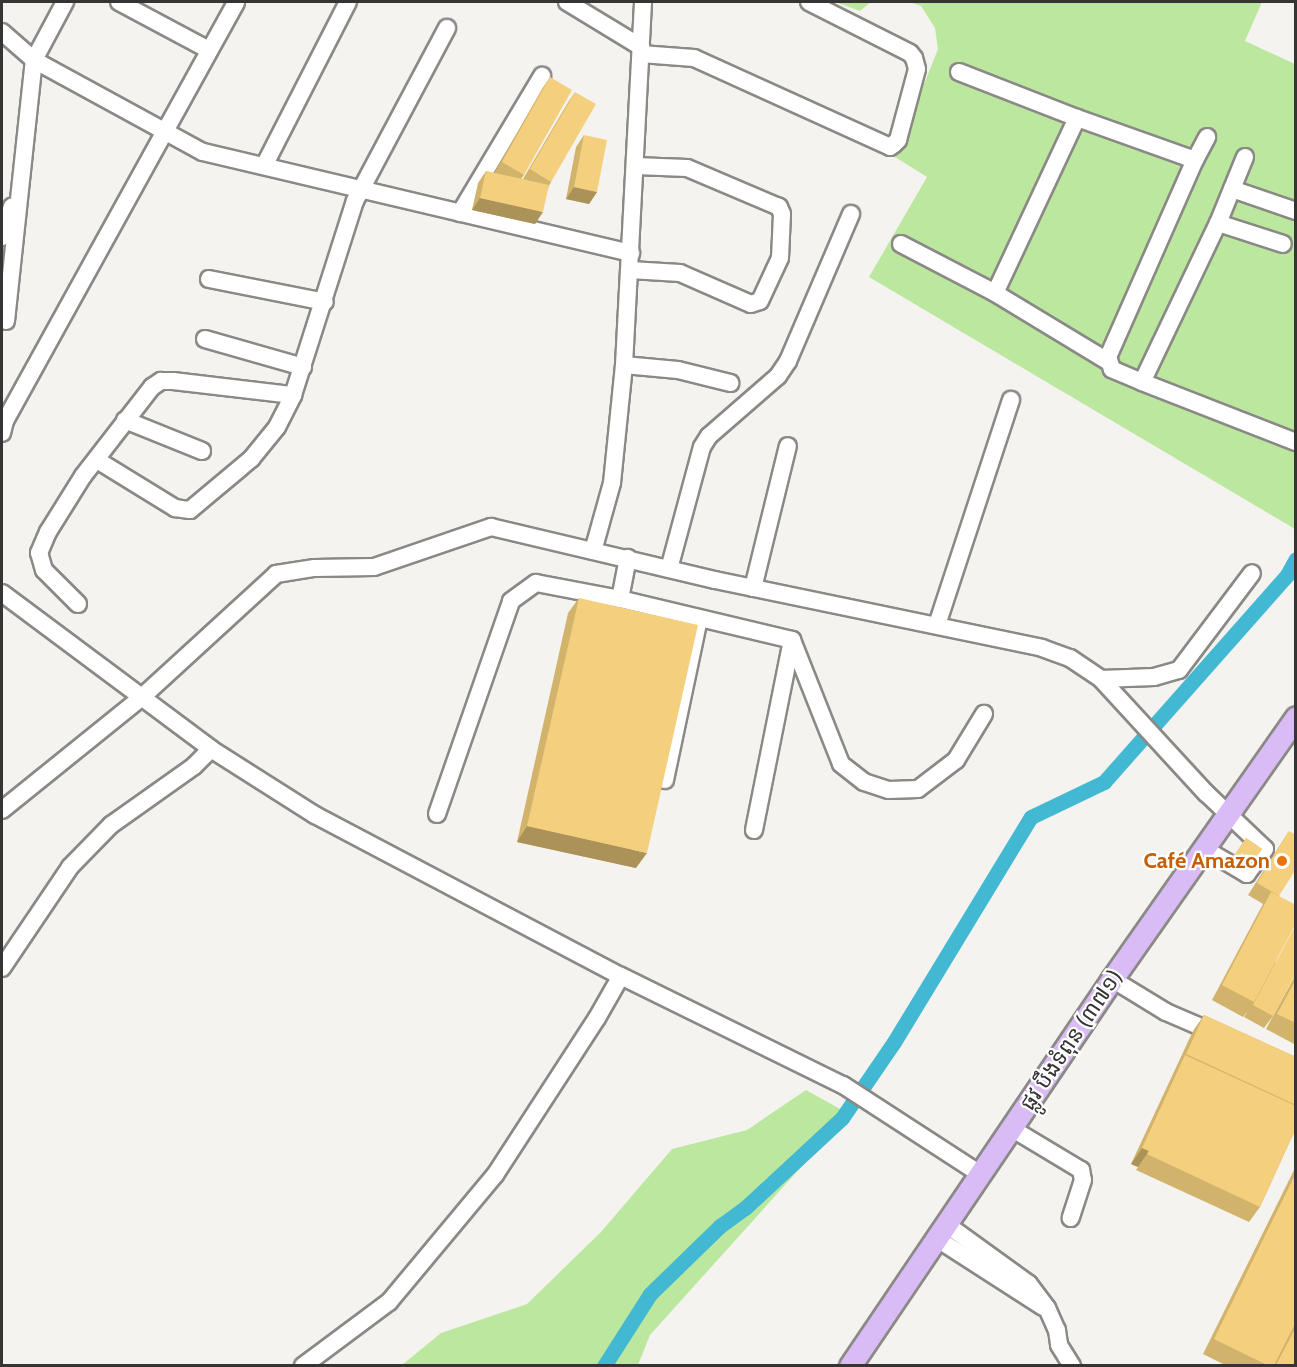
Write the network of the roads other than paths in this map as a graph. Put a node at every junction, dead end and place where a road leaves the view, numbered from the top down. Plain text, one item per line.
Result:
1 (65, 2) edge
2 (123, 2) edge
3 (236, 2) edge
4 (348, 2) edge
5 (567, 2) edge
6 (643, 2) edge
7 (809, 2) edge
8 (447, 28) dead end
9 (2, 32) edge
10 (209, 50) junction
11 (641, 51) junction
12 (34, 60) junction
13 (959, 72) dead end
14 (542, 76) dead end
15 (1077, 118) junction
16 (164, 132) junction
17 (1207, 137) dead end
18 (1245, 157) dead end
19 (1195, 160) junction
20 (264, 166) junction
21 (635, 166) junction
22 (21, 184) junction
23 (361, 189) junction
24 (1232, 189) junction
25 (1296, 212) edge
26 (460, 213) junction
27 (851, 213) dead end
28 (1218, 223) junction
29 (2, 237) edge
30 (902, 244) dead end
31 (1283, 244) dead end
32 (630, 262) junction
33 (209, 279) dead end
34 (995, 293) junction
35 (324, 302) junction
36 (6, 321) dead end
37 (205, 339) dead end
38 (1109, 362) junction
39 (624, 365) junction
40 (303, 367) junction
41 (1142, 382) junction
42 (730, 383) dead end
43 (293, 395) junction
44 (1011, 400) dead end
45 (125, 420) junction
46 (2, 433) edge
47 (1296, 442) edge
48 (788, 446) dead end
49 (201, 452) dead end
50 (97, 460) junction
51 (593, 550) junction
52 (628, 558) junction
53 (669, 569) junction
54 (1252, 573) dead end
55 (753, 588) junction
56 (2, 593) edge
57 (620, 599) junction
58 (78, 604) dead end
59 (699, 618) junction
60 (937, 625) junction
61 (792, 640) junction
62 (1101, 679) junction
63 (142, 697) junction
64 (984, 714) dead end
65 (1296, 717) edge
66 (211, 749) junction
67 (665, 780) edge
68 (2, 810) edge
69 (437, 814) dead end
70 (1228, 814) junction
71 (754, 830) dead end
72 (1203, 848) junction
73 (2, 968) edge
74 (621, 976) junction
75 (1112, 979) junction
76 (1237, 1043) edge
77 (1011, 1128) junction
78 (980, 1174) junction
79 (1071, 1218) dead end
80 (941, 1231) junction
81 (303, 1365) edge
82 (850, 1365) edge
83 (1072, 1365) edge

1 - 12 street
2 - 10 street
3 - 10 street
4 - 20 street
5 - 11 street
6 - 11 street
7 - 11 street
8 - 23 street
9 - 12 street
10 - 16 street
11 - 21 street
12 - 16 street
12 - 22 street
13 - 15 street
14 - 26 street
15 - 19 street
15 - 34 street
16 - 20 street
16 - 46 street
17 - 19 street
18 - 24 street
19 - 38 street
20 - 23 street
21 - 32 street
21 - 32 street
22 - 29 street
22 - 36 street
23 - 26 street
23 - 35 street
24 - 25 street
24 - 28 street
26 - 32 street
27 - 53 street
28 - 31 street
28 - 41 street
30 - 34 street
32 - 39 street
33 - 35 street
34 - 38 street
35 - 40 street
37 - 40 street
38 - 41 street
39 - 42 street
39 - 51 street
40 - 43 street
41 - 47 street
43 - 45 street
43 - 50 street
44 - 60 street
45 - 49 street
45 - 50 street
48 - 55 street
50 - 58 street
51 - 52 street
51 - 63 street
52 - 53 street
52 - 57 street
53 - 55 street
54 - 62 street
55 - 60 street
56 - 63 street
57 - 59 street
57 - 69 street
59 - 61 street
59 - 67 street
60 - 62 street
61 - 64 street
61 - 71 street
62 - 70 street
63 - 66 street
63 - 68 street
65 - 70 main road, ផ្លូវ បឹងទំពុន (៣៧១)
66 - 73 street
66 - 74 street
70 - 72 main road, ផ្លូវ បឹងទំពុន (៣៧១)
70 - 72 street
72 - 75 main road, ផ្លូវ បឹងទំពុន (៣៧១)
74 - 78 street
74 - 81 street
75 - 76 street
75 - 77 main road, ផ្លូវ បឹងទំពុន (៣៧១)
77 - 78 main road, ផ្លូវ បឹងទំពុន (៣៧១)
77 - 79 street
78 - 80 main road, ផ្លូវ បឹងទំពុន (៣៧១)
80 - 82 main road, ផ្លូវ បឹងទំពុន (៣៧១)
80 - 83 street

